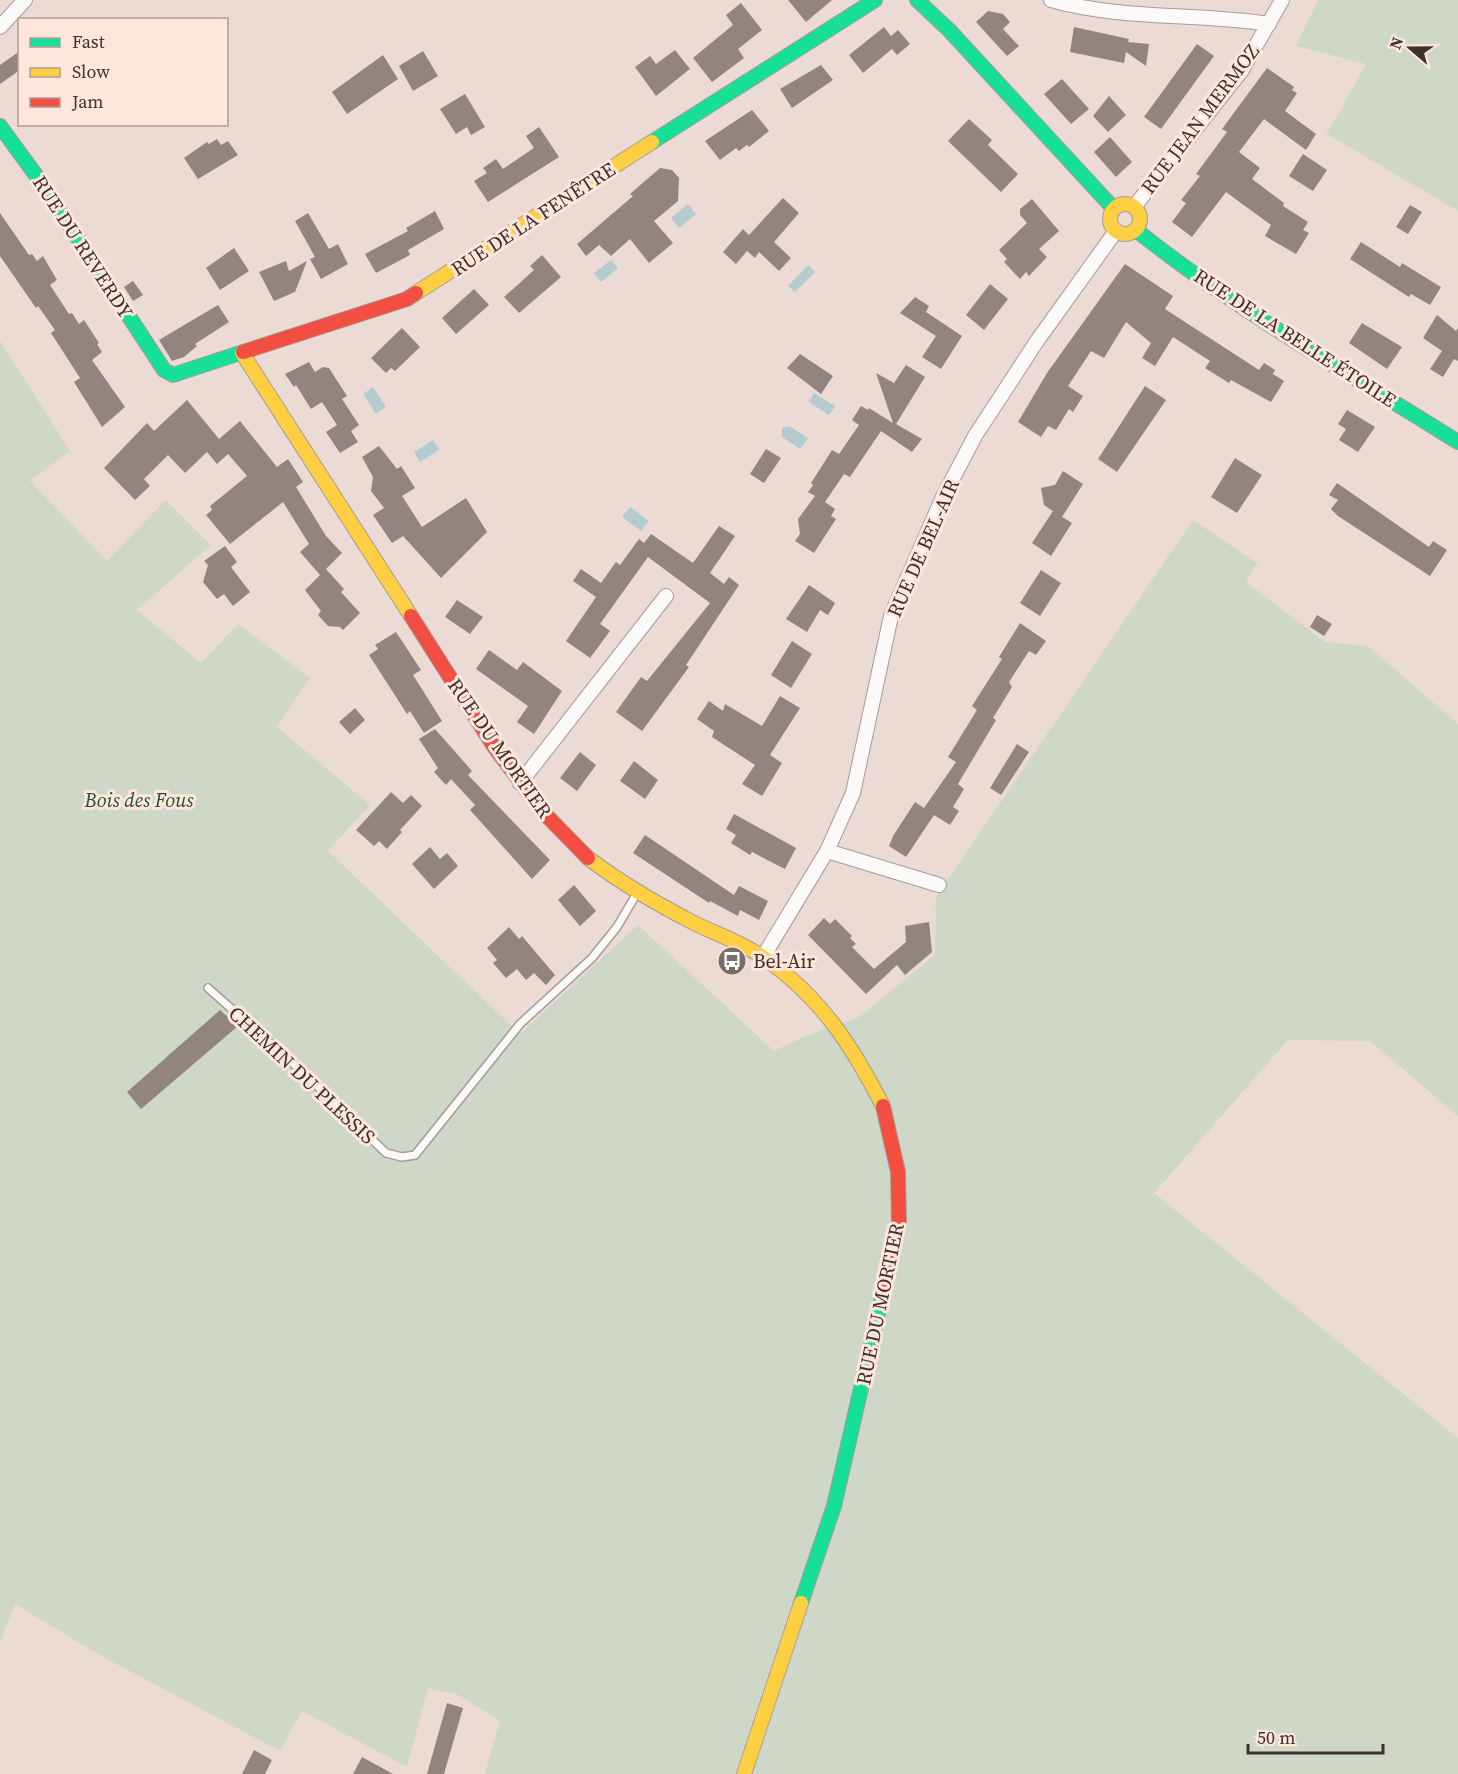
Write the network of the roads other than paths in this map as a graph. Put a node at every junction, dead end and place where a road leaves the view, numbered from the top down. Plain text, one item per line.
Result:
1 (25, 0) edge
2 (875, 0) edge
3 (917, 0) edge
4 (1051, 0) edge
5 (1282, 0) edge
6 (1269, 24) junction
7 (0, 27) edge
8 (0, 126) edge
9 (1134, 207) junction
10 (1114, 209) junction
11 (1136, 230) junction
12 (1116, 231) junction
13 (242, 353) junction
14 (164, 370) joint
15 (1458, 442) edge
16 (666, 596) dead end
17 (520, 783) junction
18 (827, 851) junction
19 (939, 885) dead end
20 (637, 893) junction
21 (763, 957) junction
22 (208, 988) dead end
23 (744, 1774) edge

1 - 7 street
2 - 13 street, RUE DE LA FENÊTRE
3 - 10 street
4 - 6 street
5 - 6 street, RUE JEAN MERMOZ
6 - 9 street, RUE JEAN MERMOZ
8 - 14 street, RUE DU REVERDY
9 - 10 street
9 - 11 street
10 - 12 street
11 - 12 street
11 - 15 street, RUE DE LA BELLE ÉTOILE
12 - 18 street, RUE DE BEL-AIR
13 - 14 street, RUE DE LA FENÊTRE
13 - 17 street, RUE DU MORTIER
16 - 17 street
17 - 20 street, RUE DU MORTIER
18 - 19 street
18 - 21 street, RUE DE BEL-AIR
20 - 21 street, RUE DU MORTIER
20 - 22 lane, CHEMIN DU PLESSIS
21 - 23 street, RUE DU MORTIER

